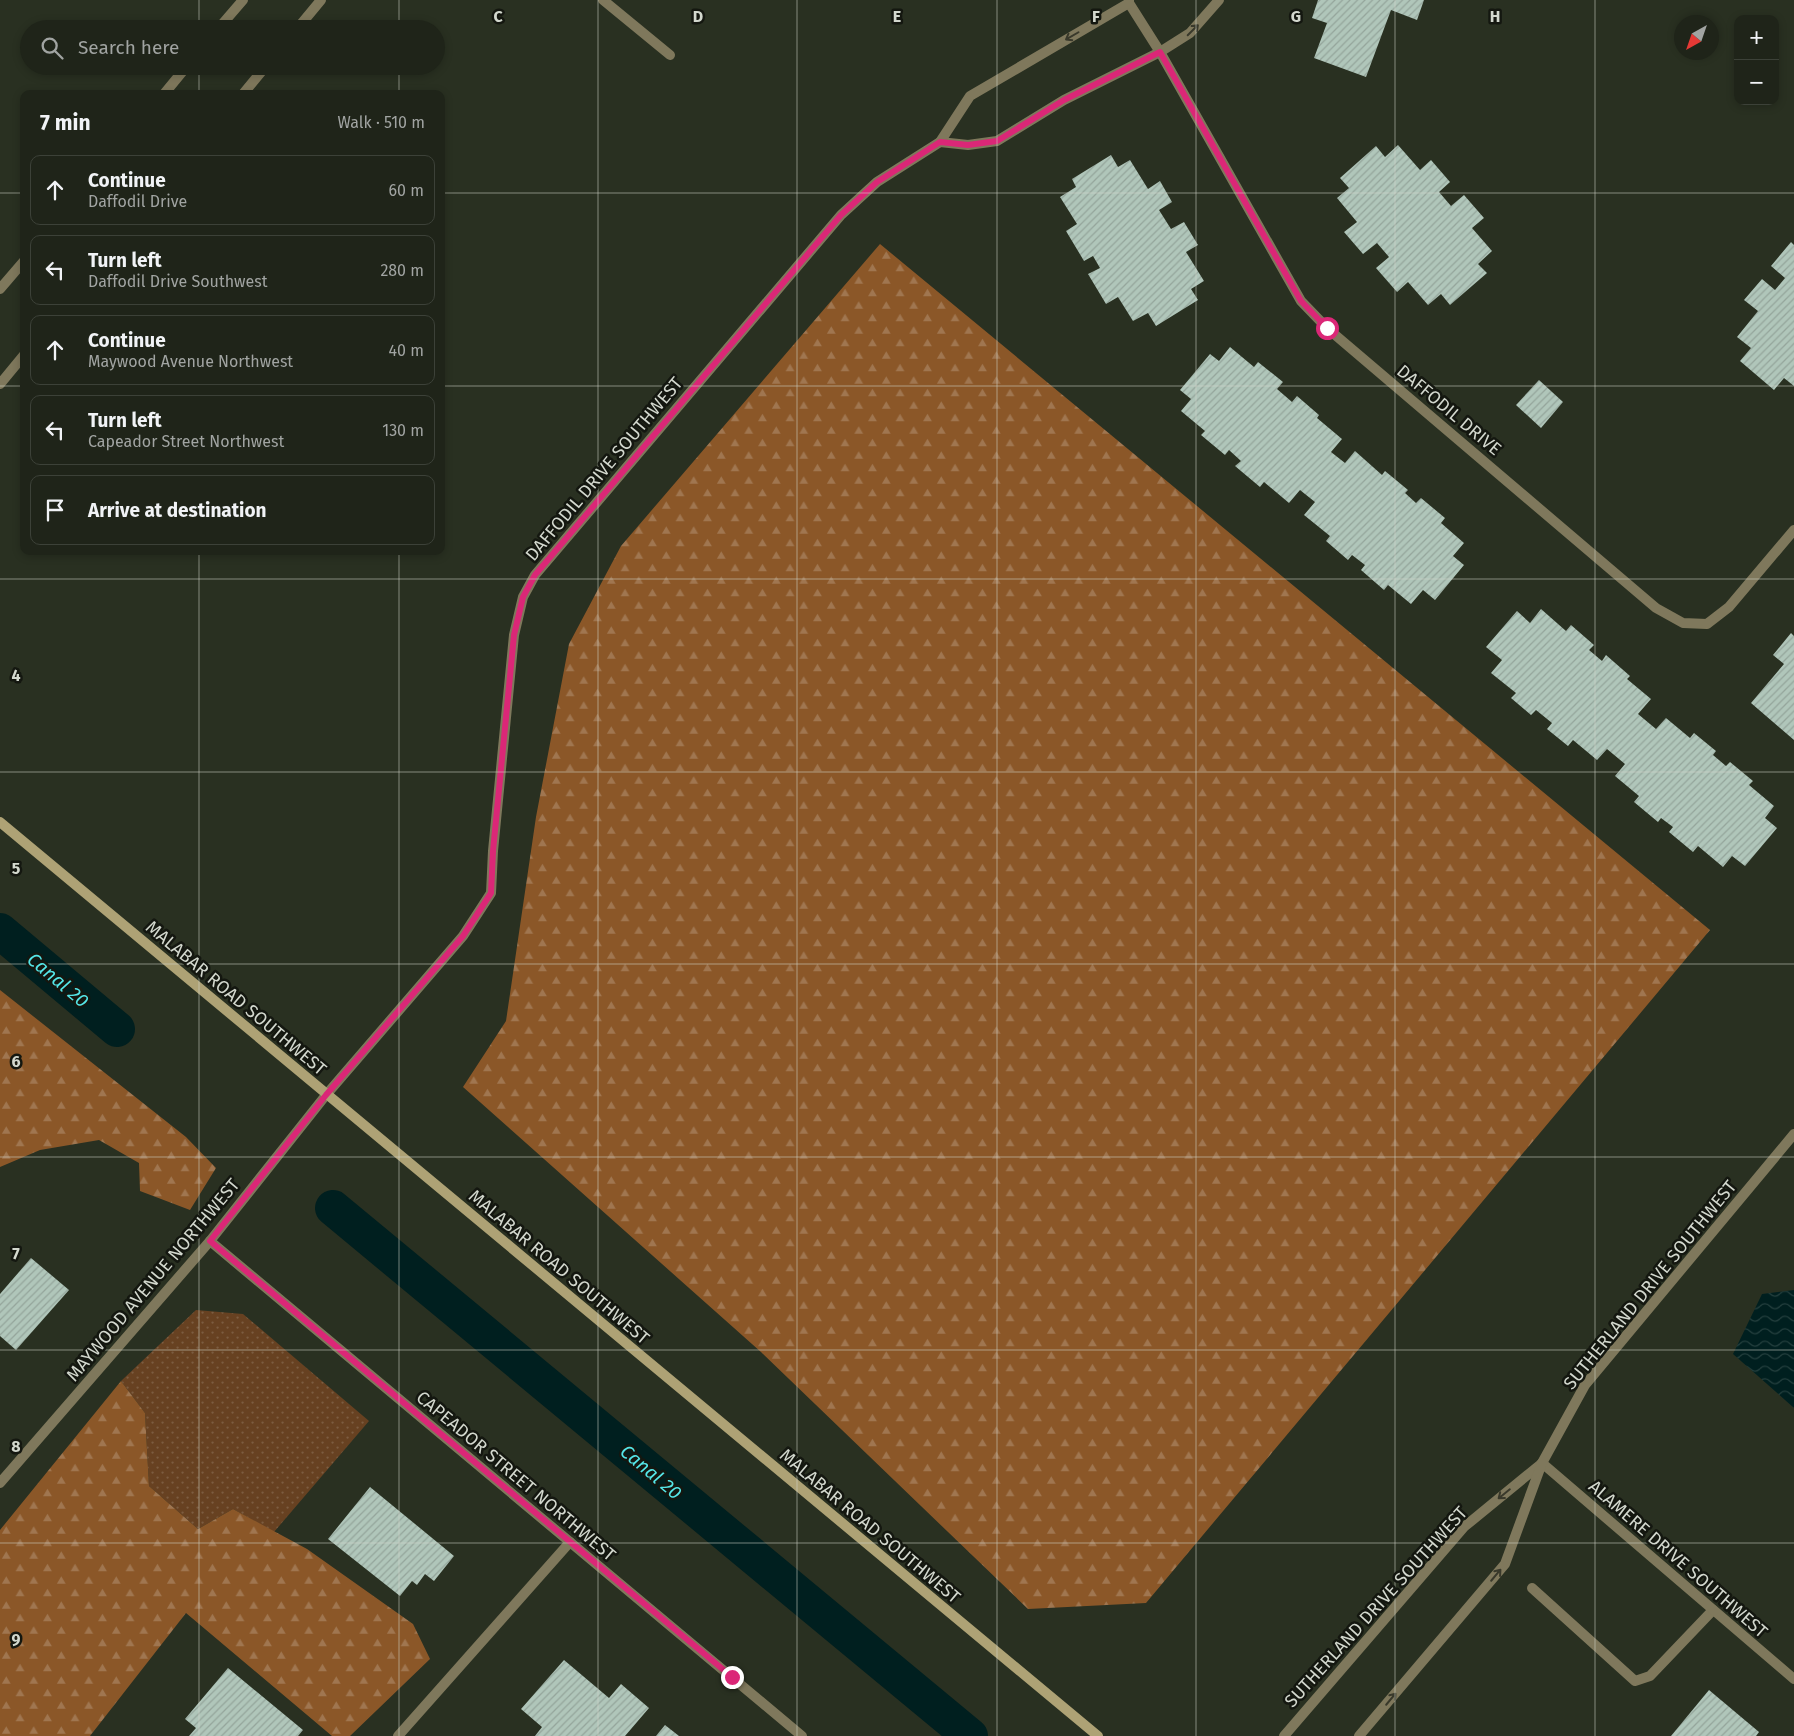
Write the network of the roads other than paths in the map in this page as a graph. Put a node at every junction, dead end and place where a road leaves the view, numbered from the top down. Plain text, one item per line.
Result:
1 (242, 0) edge
2 (321, 0) edge
3 (603, 0) edge
4 (1219, 0) edge
5 (1129, 2) edge
6 (225, 20) edge
7 (304, 20) edge
8 (1160, 52) junction
9 (670, 55) dead end
10 (180, 75) edge
11 (259, 75) edge
12 (167, 90) edge
13 (246, 90) edge
14 (940, 142) junction
15 (20, 266) edge
16 (0, 290) edge
17 (20, 360) edge
18 (0, 384) edge
19 (1794, 530) edge
20 (0, 822) edge
21 (326, 1095) junction
22 (1794, 1134) edge
23 (210, 1241) junction
24 (1542, 1463) junction
25 (0, 1483) edge
26 (570, 1542) junction
27 (1532, 1588) dead end
28 (1714, 1610) junction
29 (1794, 1679) edge
30 (398, 1736) edge
31 (802, 1736) edge
32 (1098, 1736) edge
33 (1284, 1736) edge
34 (1359, 1736) edge

1 - 6 street
2 - 7 street
3 - 9 street
8 -> 4 street
5 - 8 street, DAFFODIL DRIVE
5 -> 14 street, DAFFODIL DRIVE SOUTHWEST
8 - 14 street
8 - 19 street, DAFFODIL DRIVE
10 - 12 street
11 - 13 street
14 - 21 street, DAFFODIL DRIVE SOUTHWEST
15 - 16 street
17 - 18 street
20 - 21 main road, MALABAR ROAD SOUTHWEST
21 - 23 street, MAYWOOD AVENUE NORTHWEST
21 - 32 main road, MALABAR ROAD SOUTHWEST
22 - 24 street, SUTHERLAND DRIVE SOUTHWEST
23 - 25 street, MAYWOOD AVENUE NORTHWEST
23 - 26 street, CAPEADOR STREET NORTHWEST
24 - 28 street, ALAMERE DRIVE SOUTHWEST
24 -> 33 street, SUTHERLAND DRIVE SOUTHWEST
34 -> 24 street, SUTHERLAND DRIVE SOUTHWEST
26 - 30 street
26 - 31 street, CAPEADOR STREET NORTHWEST
27 - 28 street
28 - 29 street, ALAMERE DRIVE SOUTHWEST

